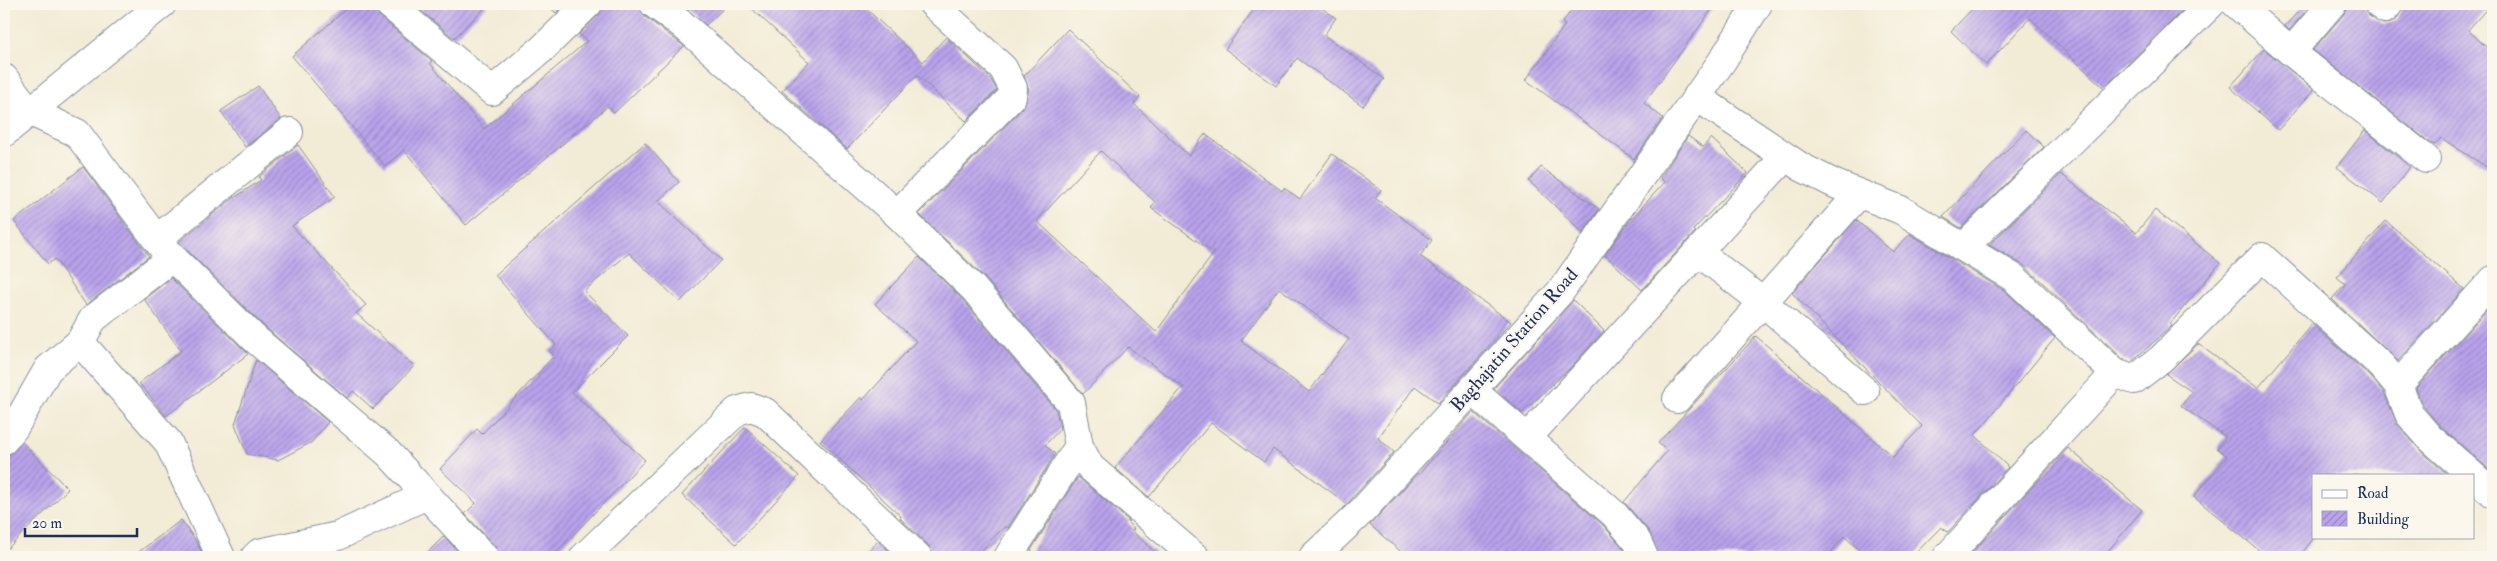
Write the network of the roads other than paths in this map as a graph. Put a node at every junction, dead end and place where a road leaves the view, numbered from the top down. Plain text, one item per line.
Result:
1 (162, 4) edge
2 (389, 4) edge
3 (588, 4) edge
4 (654, 4) edge
5 (933, 4) edge
6 (1758, 4) edge
7 (2211, 4) edge
8 (2236, 4) edge
9 (2332, 4) edge
10 (2379, 4) edge
11 (2389, 4) edge
12 (2291, 52) junction
13 (4, 78) edge
14 (1698, 97) junction
15 (29, 111) junction
16 (289, 132) dead end
17 (4, 133) edge
18 (1785, 157) junction
19 (2426, 159) dead end
20 (1859, 194) junction
21 (897, 214) junction
22 (1964, 247) junction
23 (165, 248) junction
24 (1698, 252) junction
25 (2493, 280) edge
26 (1764, 303) junction
27 (80, 342) junction
28 (2115, 373) junction
29 (2398, 385) junction
30 (1472, 390) junction
31 (1865, 391) dead end
32 (1677, 399) dead end
33 (1527, 438) junction
34 (4, 440) edge
35 (1079, 446) junction
36 (2472, 474) edge
37 (2474, 476) edge
38 (2493, 493) edge
39 (427, 495) junction
40 (221, 557) edge
41 (255, 557) edge
42 (484, 557) edge
43 (584, 557) edge
44 (918, 557) edge
45 (1008, 557) edge
46 (1195, 557) edge
47 (1313, 557) edge
48 (1644, 557) edge
49 (1947, 557) edge

1 - 15 street
2 - 3 street
4 - 21 street
5 - 21 street
6 - 14 street, Baghajatin Station Road
7 - 22 street
8 - 12 street
9 - 12 street
10 - 11 street
12 - 19 street
13 - 15 street
14 - 18 street
14 - 30 street, Baghajatin Station Road
15 - 17 street
15 - 23 street
16 - 23 street
18 - 20 street
18 - 24 street
20 - 22 street
20 - 26 street
21 - 35 street
22 - 28 street
23 - 27 street
23 - 39 street
24 - 26 street
24 - 33 street
25 - 29 street
26 - 31 street
26 - 32 street
27 - 34 street
27 - 40 street
28 - 29 street
28 - 49 street
29 - 36 street
30 - 33 street
30 - 47 street, Baghajatin Station Road
33 - 48 street
35 - 45 street
35 - 46 street
37 - 38 street
39 - 41 street
39 - 42 street
43 - 44 street

